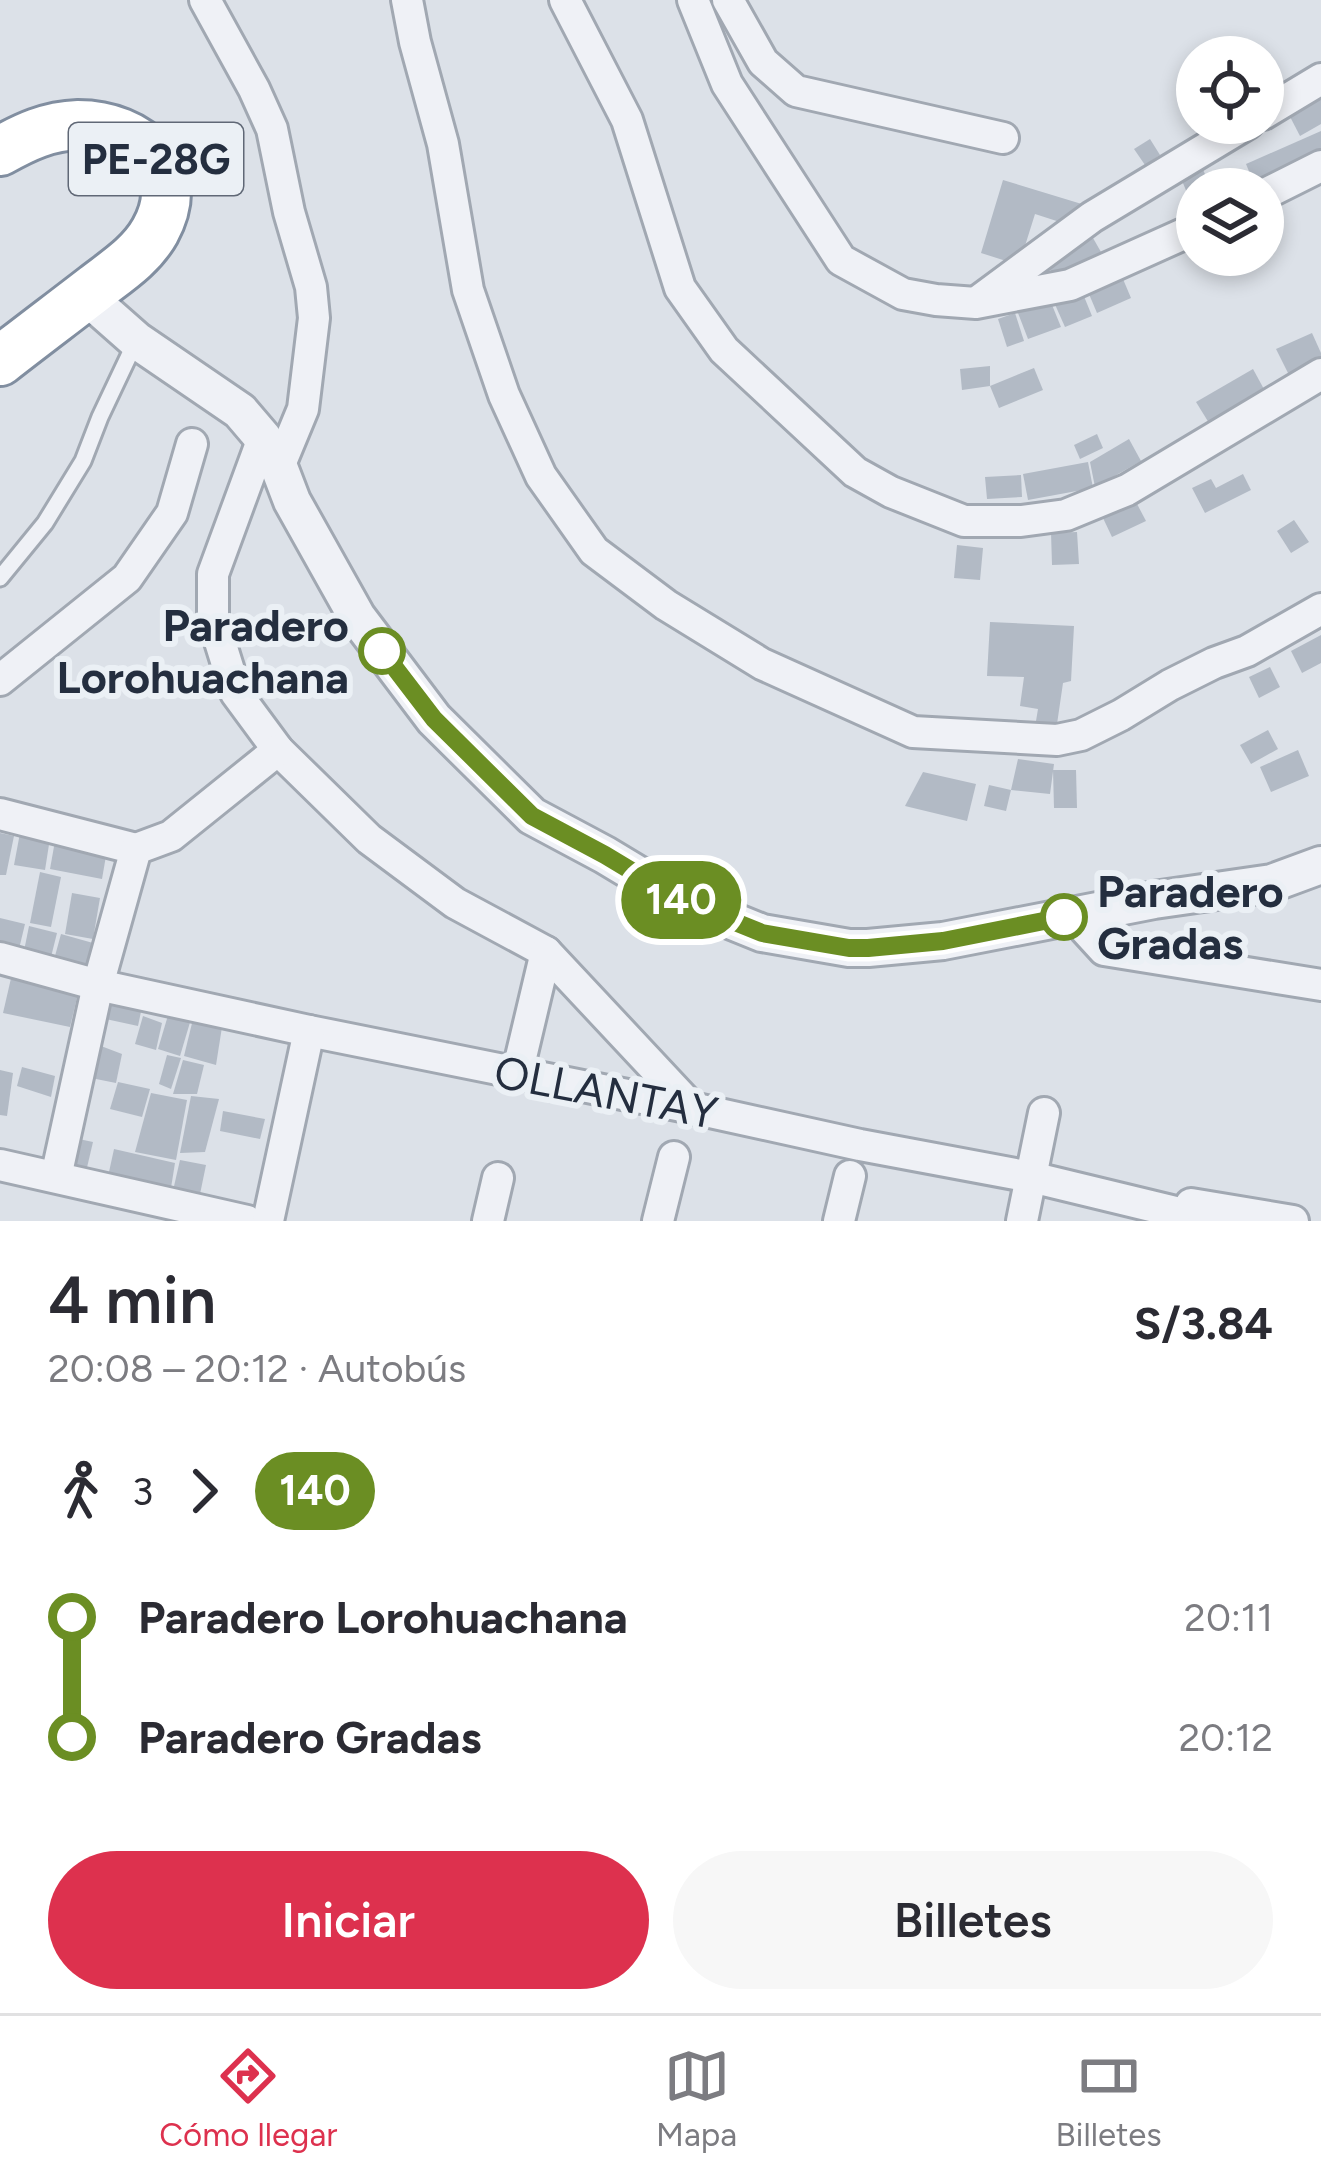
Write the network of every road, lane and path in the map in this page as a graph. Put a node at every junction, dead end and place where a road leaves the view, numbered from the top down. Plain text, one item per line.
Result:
1 (205, 0) edge
2 (407, 0) edge
3 (566, 0) edge
4 (694, 0) edge
5 (728, 0) edge
6 (1321, 79) edge
7 (1284, 101) edge
8 (1003, 138) dead end
9 (1213, 144) edge
10 (0, 151) edge
11 (1321, 166) edge
12 (1284, 184) edge
13 (1176, 237) edge
14 (86, 295) junction
15 (976, 303) junction
16 (136, 340) junction
17 (0, 361) edge
18 (1321, 374) edge
19 (192, 444) dead end
20 (272, 452) junction
21 (0, 578) edge
22 (1321, 609) edge
23 (0, 680) edge
24 (278, 750) junction
25 (0, 814) edge
26 (136, 849) junction
27 (1321, 865) edge
28 (1072, 915) junction
29 (546, 952) junction
30 (0, 958) edge
31 (98, 986) junction
32 (1321, 986) edge
33 (309, 1031) junction
34 (517, 1074) junction
35 (692, 1108) junction
36 (1044, 1113) dead end
37 (674, 1157) dead end
38 (0, 1165) edge
39 (850, 1176) dead end
40 (56, 1177) junction
41 (1031, 1177) junction
42 (498, 1178) dead end
43 (247, 1221) edge
44 (268, 1221) edge
45 (488, 1221) edge
46 (658, 1221) edge
47 (839, 1221) edge
48 (1022, 1221) edge
49 (1213, 1221) edge
50 (1293, 1221) edge

1 - 20 street
2 - 22 street
3 - 18 street
4 - 15 street
5 - 8 street
6 - 7 street
9 - 15 street
10 - 14 highway, PE-28G
11 - 12 street
13 - 15 street
14 - 16 street
14 - 17 highway, PE-28G
16 - 20 street
16 - 21 lane
19 - 23 street
20 - 24 street
20 - 28 street
24 - 26 street
24 - 29 street
25 - 26 street
26 - 31 street
27 - 28 street
28 - 32 street
29 - 34 street
29 - 35 street
30 - 31 street, OLLANTAY
31 - 33 street, OLLANTAY
31 - 40 street
33 - 34 street, OLLANTAY
33 - 44 street
34 - 35 street, OLLANTAY
35 - 41 street, OLLANTAY
36 - 41 street
37 - 46 street
38 - 40 street
39 - 47 street
40 - 43 street
41 - 48 street
41 - 49 street, OLLANTAY
41 - 50 street
42 - 45 street

